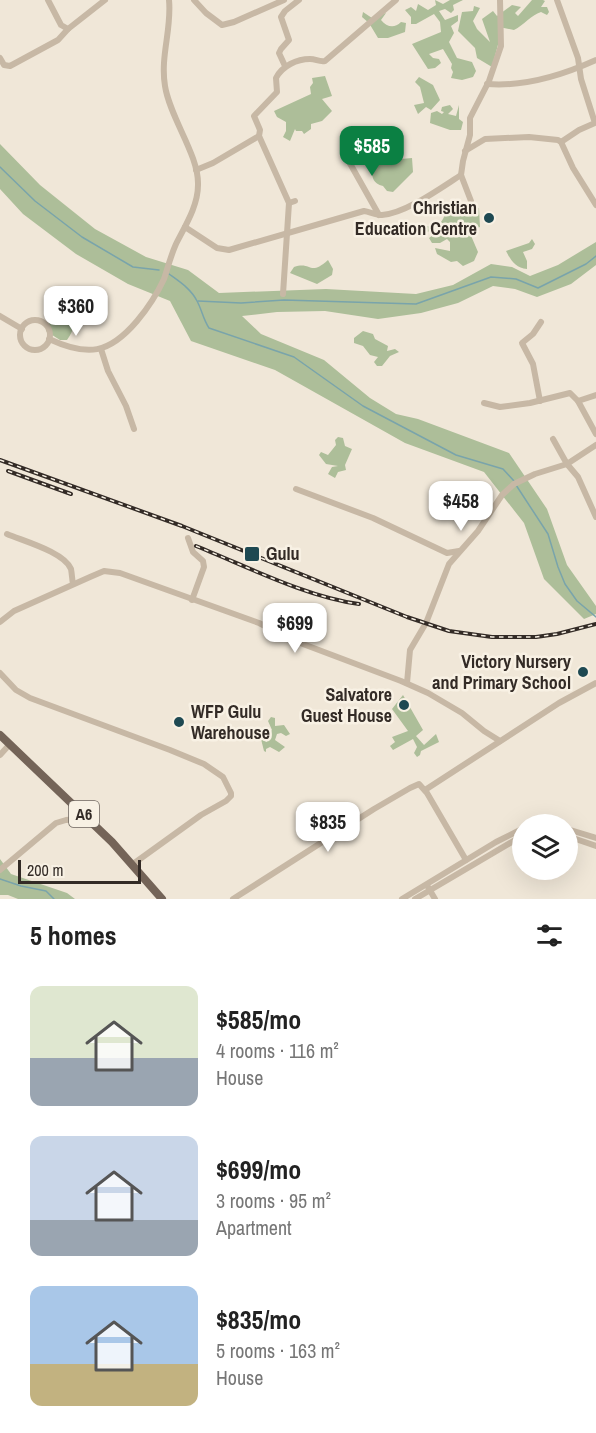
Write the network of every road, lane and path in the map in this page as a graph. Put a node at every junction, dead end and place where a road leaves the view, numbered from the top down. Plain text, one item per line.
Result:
1 (48, 0) edge
2 (105, 0) edge
3 (169, 0) edge
4 (194, 0) edge
5 (284, 0) edge
6 (299, 0) edge
7 (396, 0) edge
8 (500, 0) edge
9 (557, 0) edge
10 (97, 2) edge
11 (68, 29) junction
12 (0, 58) edge
13 (596, 60) edge
14 (285, 66) junction
15 (579, 68) junction
16 (487, 84) junction
17 (596, 123) edge
18 (259, 136) junction
19 (561, 142) junction
20 (344, 151) dead end
21 (464, 153) junction
22 (196, 170) junction
23 (461, 175) junction
24 (471, 201) dead end
25 (596, 205) edge
26 (379, 215) junction
27 (185, 227) junction
28 (286, 232) junction
29 (283, 294) dead end
30 (0, 316) edge
31 (541, 322) dead end
32 (22, 329) junction
33 (49, 339) junction
34 (101, 349) junction
35 (596, 395) edge
36 (540, 400) junction
37 (578, 401) junction
38 (484, 403) dead end
39 (134, 429) dead end
40 (596, 434) edge
41 (553, 440) dead end
42 (596, 445) edge
43 (567, 464) junction
44 (296, 489) dead end
45 (596, 517) edge
46 (7, 534) dead end
47 (188, 538) dead end
48 (460, 551) junction
49 (447, 553) junction
50 (449, 564) junction
51 (73, 584) junction
52 (192, 600) junction
53 (0, 622) edge
54 (0, 673) edge
55 (407, 683) junction
56 (596, 683) edge
57 (0, 735) edge
58 (500, 741) junction
59 (10, 744) junction
60 (0, 754) edge
61 (425, 790) junction
62 (88, 818) junction
63 (578, 832) edge
64 (512, 833) edge
65 (596, 838) edge
66 (578, 840) edge
67 (512, 841) edge
68 (596, 846) edge
69 (466, 860) junction
70 (133, 864) junction
71 (0, 870) edge
72 (428, 887) junction
73 (162, 899) edge
74 (233, 899) edge
75 (402, 899) edge
76 (416, 899) edge
77 (435, 899) edge

1 - 11 street
2 - 10 street
3 - 22 street
4 - 5 street
6 - 14 street
7 - 14 street
8 - 16 street
9 - 15 street
10 - 11 street
11 - 12 street
13 - 15 street
14 - 18 street
15 - 16 street
15 - 17 street
16 - 21 street
17 - 19 street
18 - 22 street
18 - 28 street
19 - 21 street
19 - 25 street
20 - 26 street
21 - 23 street
22 - 27 street
23 - 24 street
23 - 26 street
26 - 28 street
27 - 28 street
27 - 34 street
28 - 29 street
30 - 32 street
31 - 36 street
32 - 33 street
32 - 33 street
33 - 34 street
34 - 39 street
35 - 37 street
36 - 37 street
36 - 38 street
37 - 40 street
41 - 43 street
42 - 43 street
43 - 45 street
43 - 48 street
44 - 49 street
46 - 51 street
47 - 52 street
48 - 49 street
48 - 50 street
49 - 50 street
50 - 55 street
51 - 52 street
51 - 53 street
52 - 55 street
54 - 70 street
55 - 58 street
56 - 58 street
57 - 59 main road, A6
58 - 61 street
59 - 60 street
59 - 62 main road, A6
61 - 69 street
61 - 74 street
62 - 70 main road, A6
62 - 71 street
63 - 65 street
64 - 69 street
66 - 68 street
67 - 72 street
69 - 72 street
70 - 73 main road, A6
72 - 75 street
72 - 76 street
72 - 77 street

